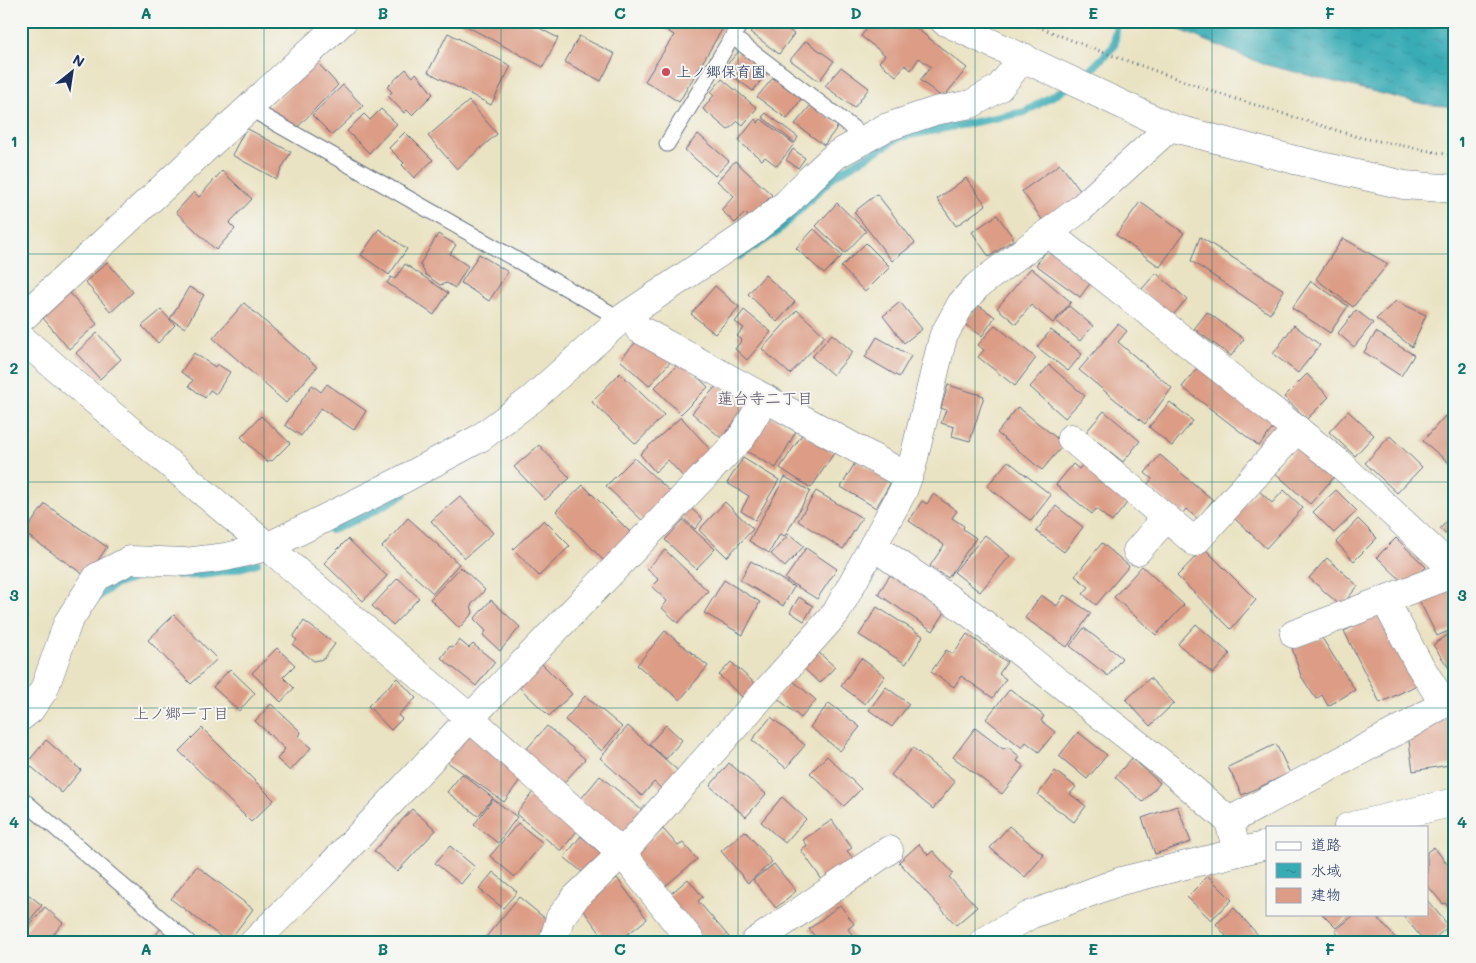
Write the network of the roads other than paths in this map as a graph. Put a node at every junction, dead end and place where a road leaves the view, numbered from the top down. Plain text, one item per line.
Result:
1 (343, 21) edge
2 (742, 21) edge
3 (944, 21) edge
4 (733, 37) junction
5 (1024, 57) junction
6 (249, 108) junction
7 (1170, 127) junction
8 (866, 138) junction
9 (667, 144) dead end
10 (1455, 189) edge
11 (1048, 233) junction
12 (21, 319) edge
13 (628, 323) junction
14 (21, 338) edge
15 (765, 398) junction
16 (1297, 429) junction
17 (1071, 438) dead end
18 (908, 478) junction
19 (1166, 518) junction
20 (873, 546) junction
21 (267, 548) junction
22 (1137, 551) dead end
23 (1455, 572) edge
24 (1385, 600) junction
25 (1294, 634) dead end
26 (1449, 700) edge
27 (21, 716) edge
28 (470, 718) junction
29 (21, 798) edge
30 (1455, 802) edge
31 (1229, 821) junction
32 (1352, 826) edge
33 (1266, 845) edge
34 (890, 850) dead end
35 (1237, 852) junction
36 (622, 853) junction
37 (188, 942) edge
38 (254, 942) edge
39 (553, 942) edge
40 (692, 942) edge
41 (755, 942) edge
42 (983, 942) edge

1 - 6 street
2 - 4 lane
3 - 5 street
4 - 8 lane
4 - 9 lane
5 - 7 street
5 - 8 street
6 - 12 street
6 - 13 lane
7 - 10 street
7 - 11 street
8 - 13 street
11 - 16 street
11 - 18 street
13 - 15 street
13 - 21 street
14 - 21 street
15 - 18 street
15 - 28 street
16 - 19 street
16 - 23 street
17 - 19 street
18 - 20 street
19 - 22 street
20 - 31 street
20 - 36 street
21 - 27 street
21 - 28 street
23 - 24 street
24 - 25 street
24 - 26 street
26 - 31 street
28 - 36 street
28 - 38 street
29 - 37 lane
30 - 32 street
31 - 35 street
33 - 35 street
34 - 41 street
35 - 42 street
36 - 39 street
36 - 40 street

